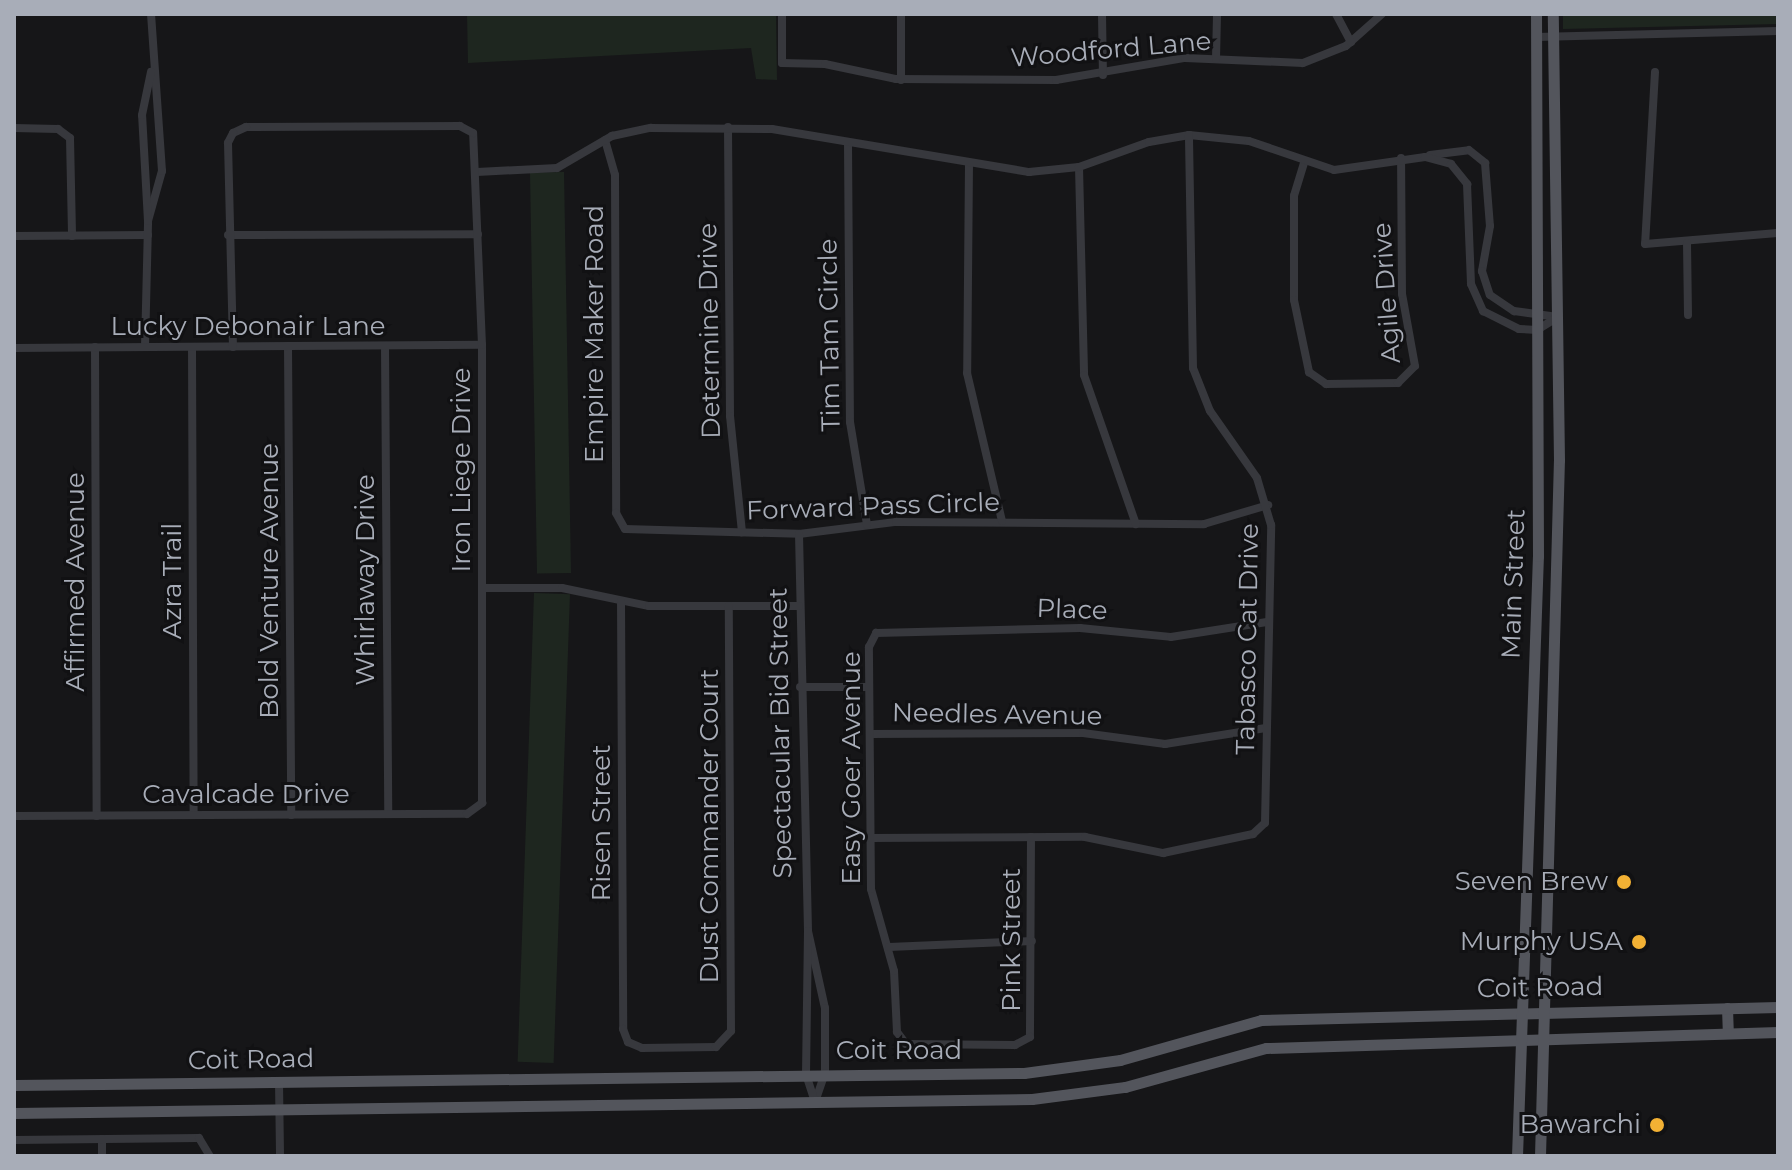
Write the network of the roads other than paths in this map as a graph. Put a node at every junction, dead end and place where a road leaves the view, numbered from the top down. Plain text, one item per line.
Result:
1 (151, 14) edge
2 (782, 14) edge
3 (901, 14) edge
4 (1102, 14) edge
5 (1217, 14) edge
6 (1336, 14) edge
7 (1382, 14) edge
8 (1536, 14) edge
9 (1553, 14) edge
10 (1778, 31) edge
11 (1536, 37) junction
12 (1553, 37) junction
13 (1351, 42) junction
14 (1216, 59) junction
15 (151, 72) junction
16 (1655, 72) dead end
17 (1103, 75) junction
18 (901, 80) junction
19 (728, 127) junction
20 (14, 128) edge
21 (1189, 135) junction
22 (605, 140) junction
23 (848, 143) junction
24 (1425, 157) junction
25 (1401, 158) junction
26 (142, 160) junction
27 (161, 160) junction
28 (1304, 163) junction
29 (969, 164) junction
30 (1079, 167) junction
31 (477, 172) junction
32 (1491, 216) junction
33 (1470, 217) junction
34 (148, 221) junction
35 (1778, 233) edge
36 (478, 234) junction
37 (148, 235) junction
38 (228, 235) junction
39 (14, 236) edge
40 (72, 236) junction
41 (1687, 243) junction
42 (1537, 313) junction
43 (1688, 315) dead end
44 (1558, 317) junction
45 (1537, 330) junction
46 (482, 345) junction
47 (288, 346) junction
48 (385, 346) junction
49 (95, 347) junction
50 (145, 347) junction
51 (192, 347) junction
52 (233, 347) junction
53 (14, 348) edge
54 (1268, 505) junction
55 (1002, 521) junction
56 (1136, 524) junction
57 (867, 525) junction
58 (622, 527) joint
59 (742, 532) junction
60 (799, 534) junction
61 (1538, 556) junction
62 (1557, 556) junction
63 (483, 588) junction
64 (621, 601) junction
65 (729, 606) junction
66 (799, 606) junction
67 (1267, 622) junction
68 (875, 635) joint
69 (800, 687) junction
70 (869, 687) junction
71 (1266, 728) junction
72 (870, 734) junction
73 (1527, 778) junction
74 (1550, 778) junction
75 (478, 810) joint
76 (388, 814) junction
77 (194, 815) junction
78 (291, 815) junction
79 (14, 816) edge
80 (97, 816) junction
81 (1031, 837) junction
82 (870, 838) junction
83 (808, 931) junction
84 (1032, 941) junction
85 (889, 947) junction
86 (1778, 1007) edge
87 (1727, 1008) junction
88 (1540, 1010) junction
89 (1518, 1011) junction
90 (1778, 1032) edge
91 (1728, 1033) junction
92 (1518, 1038) junction
93 (1540, 1038) junction
94 (902, 1040) joint
95 (724, 1043) joint
96 (825, 1073) junction
97 (806, 1074) junction
98 (279, 1082) junction
99 (14, 1085) edge
100 (815, 1102) junction
101 (280, 1110) junction
102 (14, 1113) edge
103 (102, 1139) junction
104 (14, 1140) edge
105 (102, 1156) edge
106 (210, 1156) edge
107 (280, 1156) edge
108 (1517, 1156) edge
109 (1540, 1156) edge

1 - 15 street
2 - 18 street, Woodford Lane
3 - 18 street
4 - 17 street
5 - 14 street
6 - 13 street
7 - 13 street, Woodford Lane
8 - 11 main road, Main Street
9 - 12 main road, Main Street
10 - 12 street
11 - 12 street
11 - 42 main road, Main Street
12 - 44 main road, Main Street
13 - 14 street, Woodford Lane
14 - 17 street, Woodford Lane
15 - 26 street
15 - 27 street
16 - 41 street
17 - 18 street, Woodford Lane
19 - 22 street
19 - 23 street
19 - 59 street, Determine Drive
20 - 40 street
21 - 28 street
21 - 30 street
21 - 54 street, Tabasco Cat Drive
22 - 31 street
22 - 58 street, Empire Maker Road
23 - 29 street
23 - 57 street, Tim Tam Circle
24 - 25 street
24 - 32 street
24 - 33 street
25 - 28 street
25 - 28 street, Agile Drive
26 - 27 street
26 - 34 street
27 - 34 street
29 - 30 street
29 - 55 street
30 - 56 street
31 - 36 street, Iron Liege Drive
31 - 38 street, Iron Liege Drive
32 - 33 street
32 - 42 street
33 - 45 street
34 - 37 street
35 - 41 street
36 - 38 street
36 - 46 street, Iron Liege Drive
37 - 40 street
37 - 50 street
38 - 52 street
39 - 40 street
41 - 43 street
42 - 44 street
42 - 45 main road, Main Street
44 - 45 street
44 - 62 main road, Main Street
45 - 61 main road, Main Street
46 - 48 street, Lucky Debonair Lane
46 - 63 street, Iron Liege Drive
47 - 48 street, Lucky Debonair Lane
47 - 52 street, Lucky Debonair Lane
47 - 78 street, Bold Venture Avenue
48 - 76 street, Whirlaway Drive
49 - 50 street, Lucky Debonair Lane
49 - 53 street, Lucky Debonair Lane
49 - 80 street, Affirmed Avenue
50 - 51 street, Lucky Debonair Lane
51 - 52 street, Lucky Debonair Lane
51 - 77 street, Azra Trail
54 - 56 street, Forward Pass Circle
54 - 67 street, Tabasco Cat Drive
55 - 56 street, Forward Pass Circle
55 - 57 street, Forward Pass Circle
57 - 60 street, Forward Pass Circle
58 - 59 street, Forward Pass Circle
59 - 60 street, Forward Pass Circle
60 - 66 street, Spectacular Bid Street
61 - 62 main road
61 - 73 main road, Main Street
62 - 74 main road, Main Street
63 - 64 street
63 - 75 street, Iron Liege Drive
64 - 65 street
64 - 95 street, Risen Street
65 - 66 street
65 - 95 street, Dust Commander Court
66 - 69 street, Spectacular Bid Street
67 - 68 street, Place
67 - 71 street, Tabasco Cat Drive
68 - 70 street, Easy Goer Avenue
69 - 70 street
69 - 83 street, Spectacular Bid Street
70 - 72 street, Easy Goer Avenue
71 - 72 street, Needles Avenue
71 - 81 street, Tabasco Cat Drive
72 - 82 street, Easy Goer Avenue
73 - 74 main road
73 - 89 main road, Main Street
74 - 88 main road, Main Street
75 - 76 street, Cavalcade Drive
76 - 78 street, Cavalcade Drive
77 - 78 street, Cavalcade Drive
77 - 80 street, Cavalcade Drive
79 - 80 street, Cavalcade Drive
81 - 82 street
81 - 84 street, Pink Street
82 - 85 street, Easy Goer Avenue
83 - 96 street, Spectacular Bid Street
83 - 97 street, Spectacular Bid Street
84 - 85 street
84 - 94 street, Pink Street
85 - 94 street, Easy Goer Avenue
86 - 87 main road, Coit Road
87 - 88 main road, Coit Road
87 - 91 main road
88 - 89 main road, Coit Road
88 - 93 main road, Main Street
89 - 92 main road, Main Street
89 - 96 main road, Coit Road
90 - 91 main road, Coit Road
91 - 93 main road, Coit Road
92 - 93 main road, Coit Road
92 - 100 main road, Coit Road
92 - 108 main road, Main Street
93 - 109 main road, Main Street
96 - 97 main road, Coit Road
96 - 100 street, Spectacular Bid Street
97 - 98 main road, Coit Road
97 - 100 street, Spectacular Bid Street
98 - 99 main road, Coit Road
98 - 101 street
100 - 101 main road, Coit Road
101 - 102 main road, Coit Road
101 - 107 street
103 - 104 street
103 - 105 street
103 - 106 street

